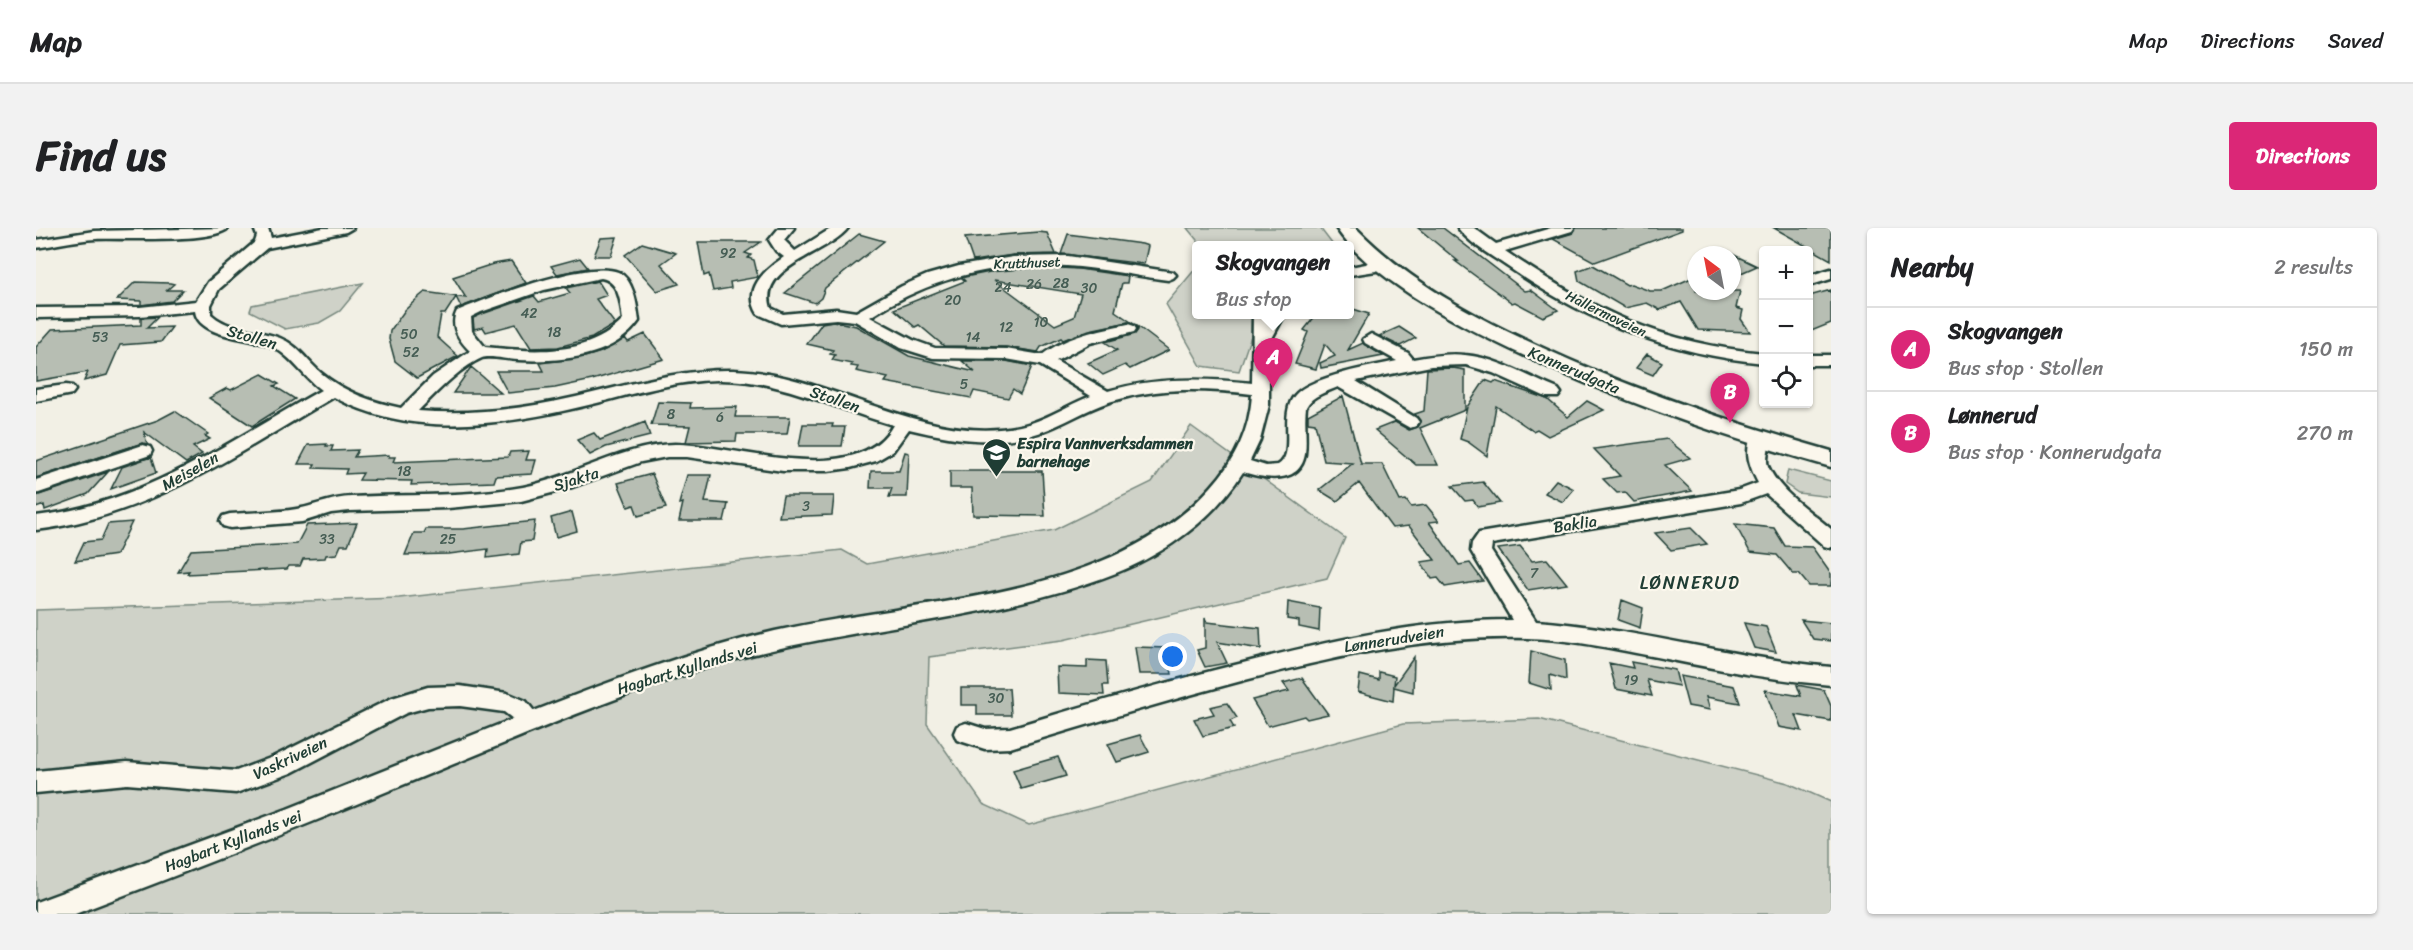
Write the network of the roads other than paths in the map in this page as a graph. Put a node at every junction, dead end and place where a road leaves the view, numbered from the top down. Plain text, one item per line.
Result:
1 (221, 228) edge
2 (346, 228) edge
3 (787, 228) edge
4 (841, 228) edge
5 (1331, 228) edge
6 (1465, 228) edge
7 (1567, 228) edge
8 (262, 236) edge
9 (1342, 241) edge
10 (36, 244) edge
11 (1493, 250) junction
12 (793, 257) junction
13 (1358, 259) edge
14 (1831, 274) edge
15 (1168, 275) dead end
16 (1813, 280) edge
17 (202, 304) junction
18 (36, 313) edge
19 (859, 317) junction
20 (1260, 319) edge
21 (1275, 319) edge
22 (1128, 329) dead end
23 (1371, 339) dead end
24 (1261, 345) junction
25 (480, 352) junction
26 (1759, 358) edge
27 (1813, 360) edge
28 (1831, 360) edge
29 (1045, 361) junction
30 (1406, 367) junction
31 (1342, 380) junction
32 (1261, 388) junction
33 (66, 390) dead end
34 (334, 390) junction
35 (1552, 393) dead end
36 (36, 395) edge
37 (1106, 397) junction
38 (404, 414) junction
39 (904, 422) junction
40 (1410, 422) dead end
41 (1759, 443) junction
42 (143, 451) dead end
43 (1831, 459) edge
44 (1240, 465) junction
45 (1831, 469) edge
46 (1769, 486) junction
47 (36, 487) edge
48 (230, 521) dead end
49 (36, 523) edge
50 (1831, 541) edge
51 (1529, 629) junction
52 (1831, 675) edge
53 (529, 722) junction
54 (966, 733) dead end
55 (36, 782) edge
56 (40, 914) edge

1 - 10 street
2 - 8 street
3 - 12 street
4 - 12 street
5 - 9 main road, Konnerudgata
6 - 11 street, Hallermoveien
7 - 11 street
8 - 17 street
11 - 26 street, Hallermoveien
12 - 19 street
13 - 41 main road, Konnerudgata
14 - 16 street
15 - 19 street, Krutthuset
17 - 18 street
17 - 34 street, Stollen
19 - 29 street
20 - 24 street, Hagbart Kyllands vei
21 - 24 street, Hagbart Kyllands vei
22 - 29 street
23 - 30 street
24 - 32 street, Hagbart Kyllands vei
25 - 25 street
25 - 38 street
27 - 28 street
29 - 37 street
30 - 31 street
30 - 35 street
31 - 40 street
31 - 44 street
32 - 37 street, Stollen
32 - 44 street, Hagbart Kyllands vei
33 - 36 street
34 - 38 street, Stollen
34 - 49 street, Meiselen
37 - 39 street, Stollen
38 - 39 street, Stollen
39 - 48 street, Sjakta
41 - 43 main road, Konnerudgata
41 - 45 main road, Konnerudgata
41 - 46 street
42 - 47 street
44 - 53 street, Hagbart Kyllands vei
46 - 50 street
46 - 51 street, Baklia
51 - 52 street, Lønnerudveien
51 - 54 street, Lønnerudveien
53 - 55 street, Vaskriveien
53 - 56 street, Hagbart Kyllands vei

